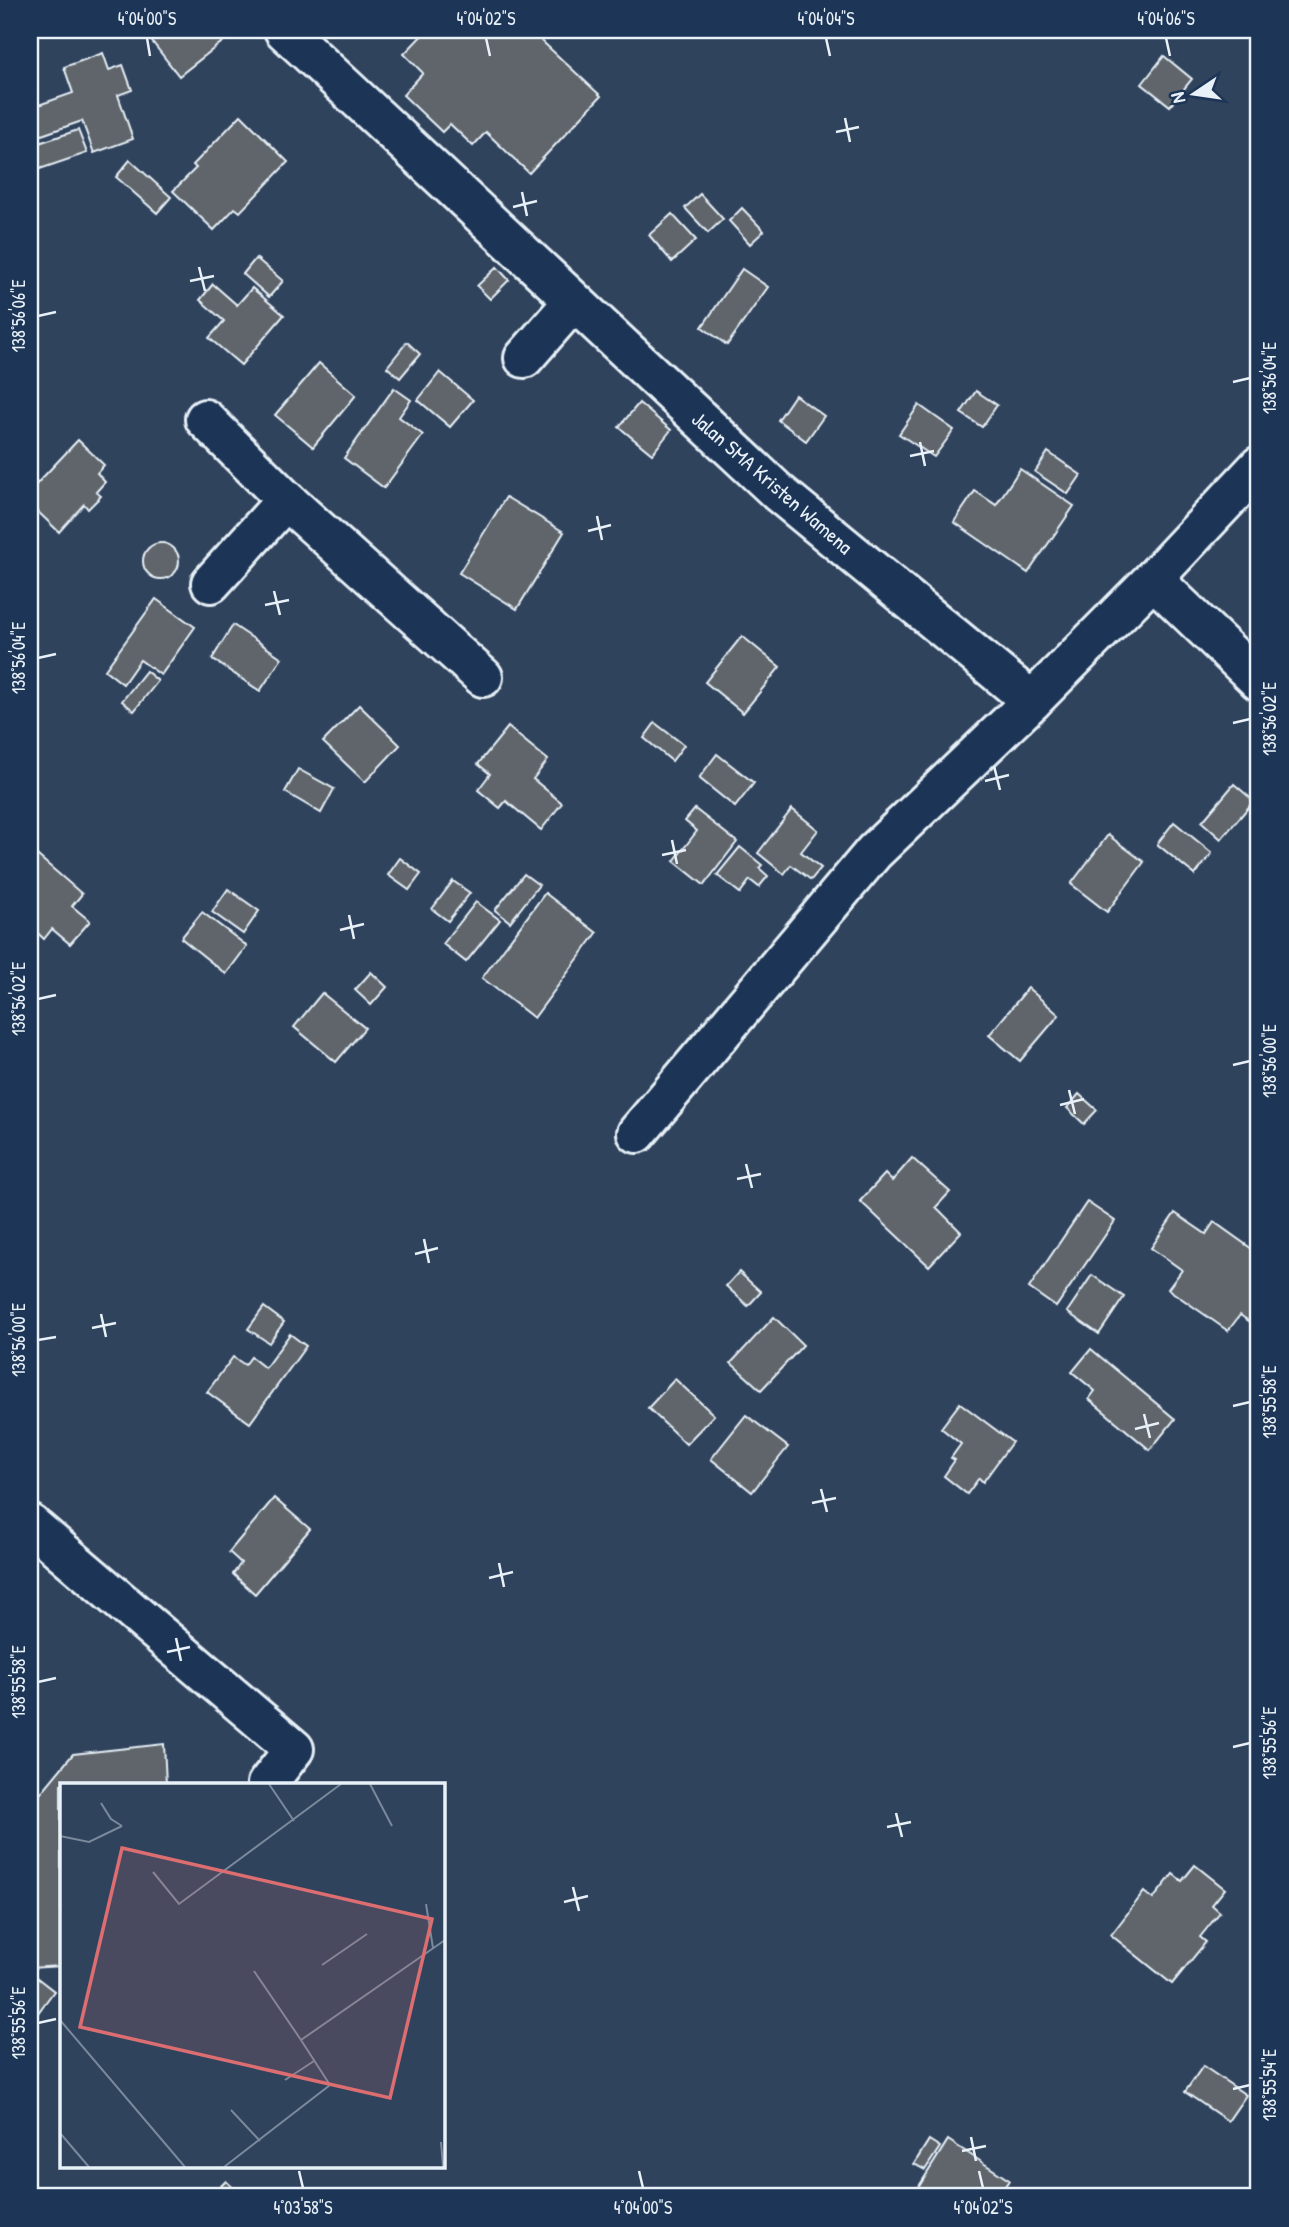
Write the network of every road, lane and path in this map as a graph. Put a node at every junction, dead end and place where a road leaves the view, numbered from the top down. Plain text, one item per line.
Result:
1 (284, 30) edge
2 (573, 302) junction
3 (524, 358) dead end
4 (205, 419) dead end
5 (1259, 466) edge
6 (286, 500) junction
7 (1153, 579) junction
8 (211, 583) dead end
9 (482, 677) dead end
10 (1259, 681) edge
11 (1032, 701) junction
12 (638, 1133) dead end
13 (30, 1524) edge
14 (268, 1783) edge

1 - 2 street, Jalan SMA Kristen Wamena
2 - 3 street
2 - 11 street, Jalan SMA Kristen Wamena
4 - 6 street
5 - 7 street
6 - 8 street
6 - 9 street
7 - 10 street
7 - 11 street
11 - 12 street
13 - 14 street

